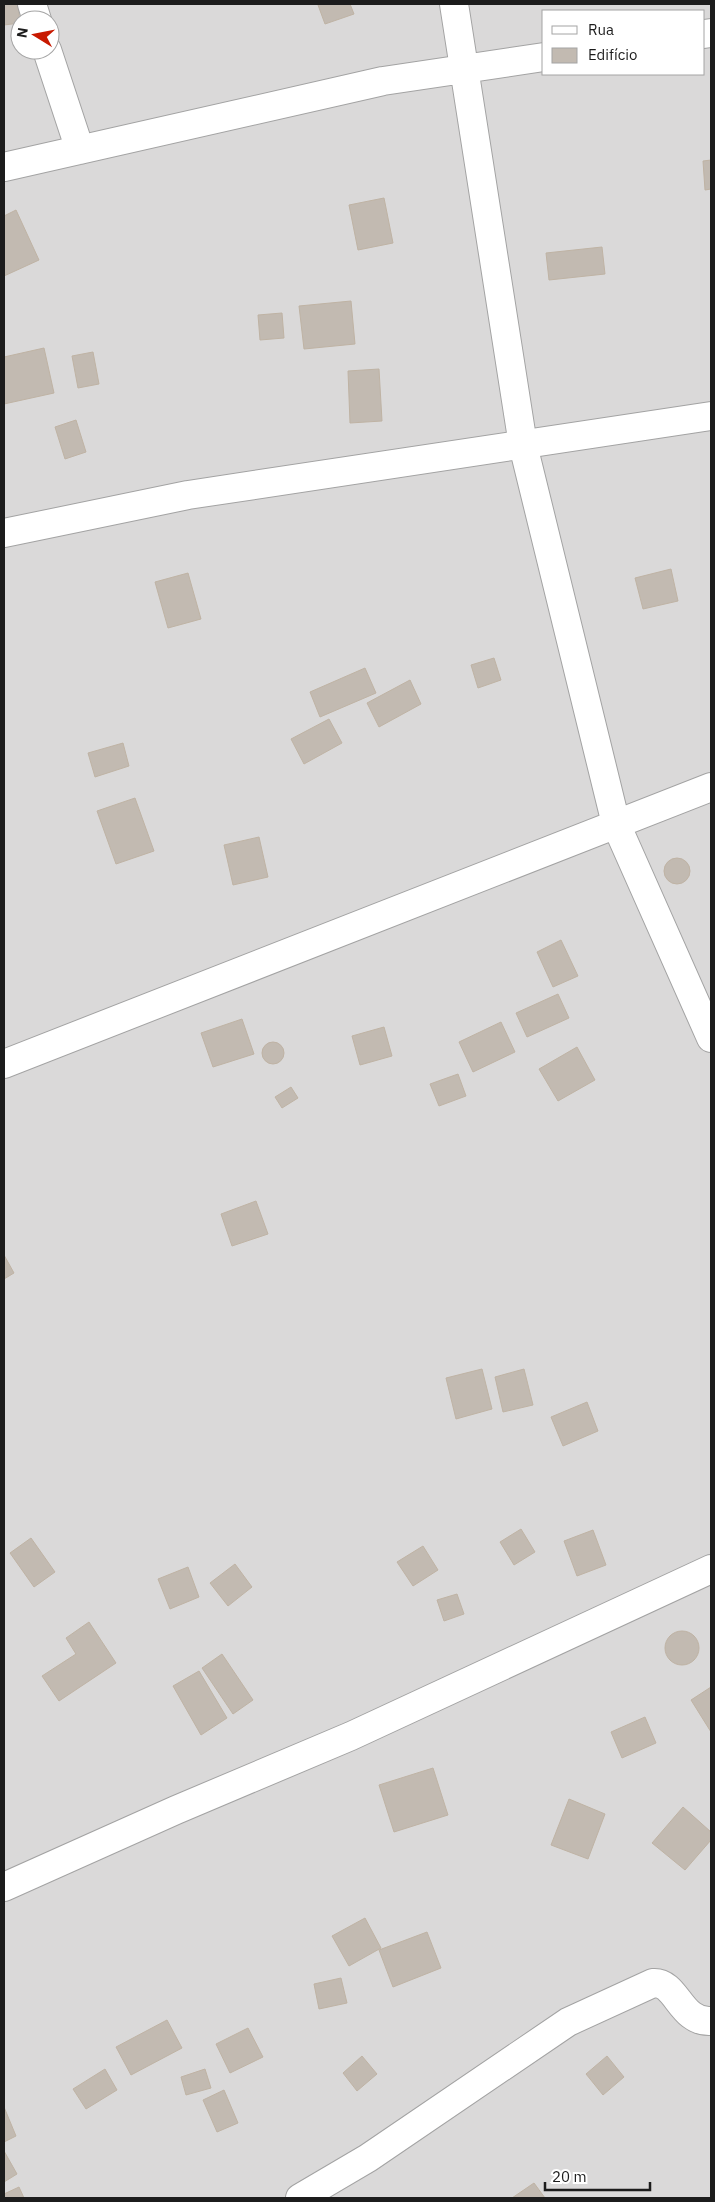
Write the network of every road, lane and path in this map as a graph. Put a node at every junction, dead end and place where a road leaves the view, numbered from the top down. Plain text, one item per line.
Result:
1 (454, 4) edge
2 (542, 57) edge
3 (50, 60) edge
4 (463, 69) junction
5 (80, 150) junction
6 (4, 167) edge
7 (711, 416) edge
8 (523, 445) junction
9 (4, 533) edge
10 (711, 787) edge
11 (616, 824) junction
12 (711, 1038) edge
13 (4, 1064) edge
14 (711, 1569) edge
15 (4, 1887) edge
16 (711, 2021) edge
17 (300, 2198) edge

1 - 4 street
2 - 4 street
3 - 5 street
4 - 5 street
4 - 8 street
5 - 6 street
7 - 8 street
8 - 9 street
8 - 11 street
10 - 11 street
11 - 12 street
11 - 13 street
14 - 15 street
16 - 17 street

